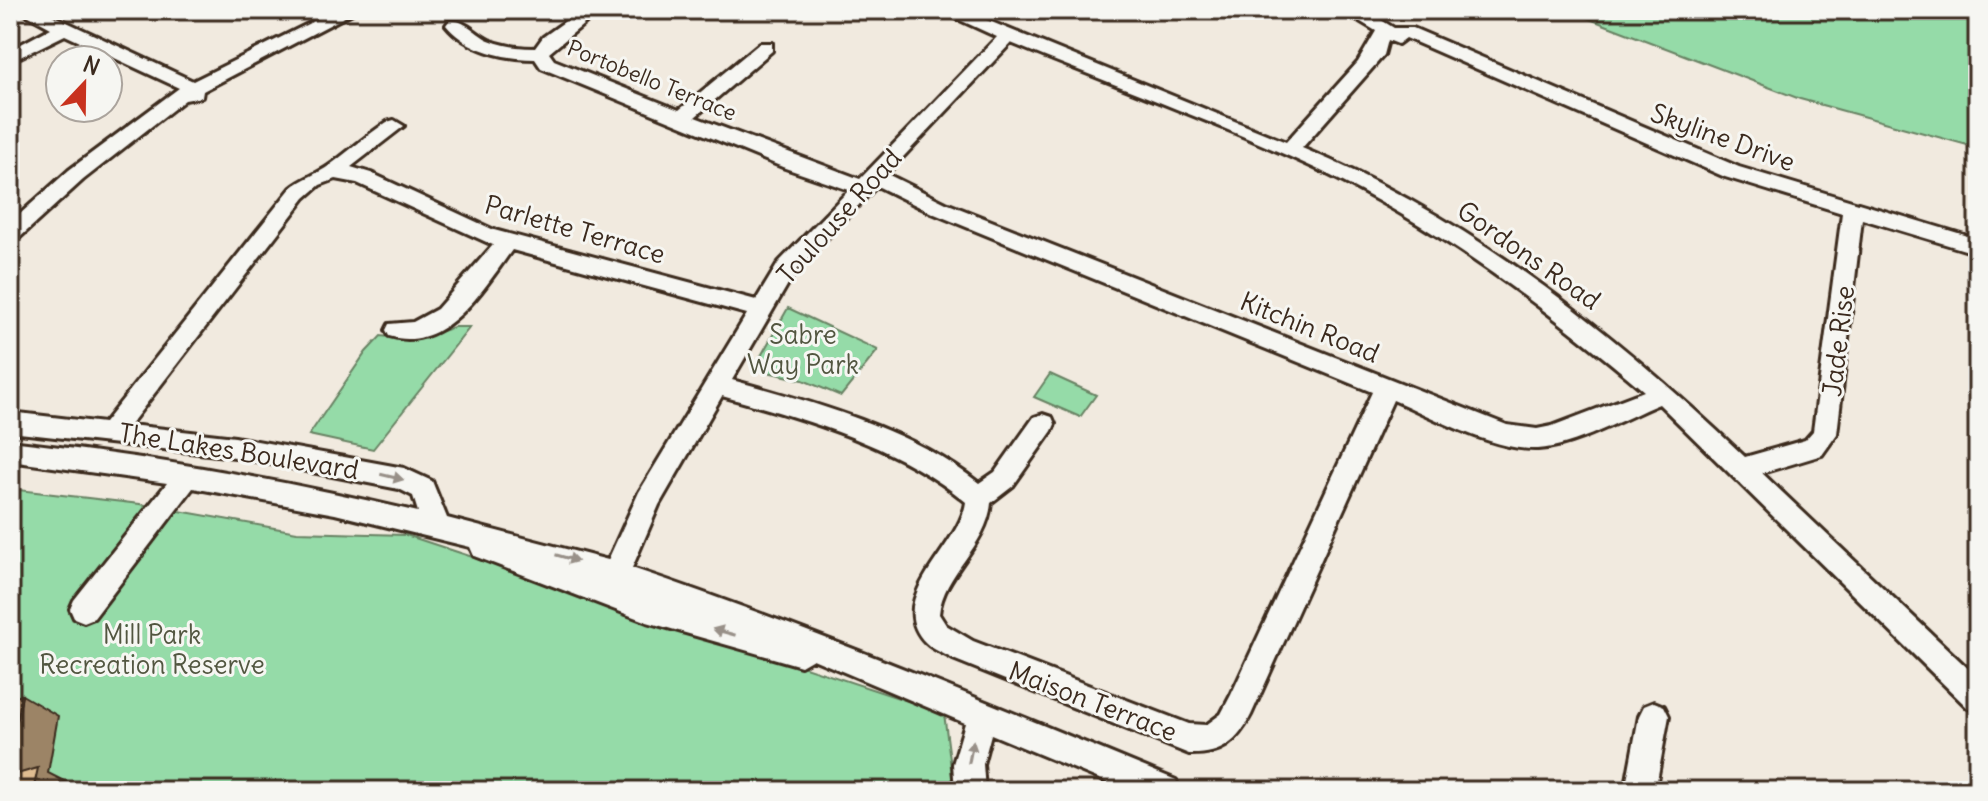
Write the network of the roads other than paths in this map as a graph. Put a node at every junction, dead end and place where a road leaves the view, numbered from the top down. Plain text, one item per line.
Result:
1 (27, 10) edge
2 (349, 10) edge
3 (592, 10) edge
4 (947, 10) edge
5 (1350, 10) edge
6 (455, 25) dead end
7 (65, 28) junction
8 (1009, 35) junction
9 (1393, 35) junction
10 (766, 47) dead end
11 (540, 53) junction
12 (10, 57) edge
13 (191, 91) junction
14 (682, 118) junction
15 (394, 126) dead end
16 (1298, 153) junction
17 (336, 171) junction
18 (864, 186) junction
19 (1853, 209) junction
20 (10, 235) edge
21 (507, 242) junction
22 (1978, 247) edge
23 (760, 309) junction
24 (397, 330) dead end
25 (715, 385) junction
26 (1386, 388) junction
27 (1663, 393) junction
28 (10, 422) edge
29 (1043, 424) dead end
30 (112, 431) junction
31 (10, 451) edge
32 (10, 467) edge
33 (1748, 474) junction
34 (179, 476) junction
35 (979, 498) junction
36 (437, 528) junction
37 (603, 578) junction
38 (84, 609) dead end
39 (1978, 698) edge
40 (982, 715) junction
41 (1654, 716) dead end
42 (970, 791) edge
43 (1165, 791) edge
44 (1640, 791) edge

1 - 7 street
2 - 13 street
3 - 11 street
4 - 8 street, Gordons Road
5 - 9 street, Skyline Drive
6 - 11 street, Portobello Terrace
7 - 12 street
7 - 13 street
8 - 16 street, Gordons Road
8 - 18 street, Toulouse Road
9 - 16 street
9 - 19 street, Skyline Drive
10 - 14 street
11 - 14 street, Portobello Terrace
13 - 20 street
14 - 18 street, Portobello Terrace
15 - 17 street
16 - 27 street, Gordons Road
17 - 21 street, Parlette Terrace
17 - 30 street
18 - 23 street, Toulouse Road
18 - 26 street, Kitchin Road
19 - 22 street, Skyline Drive
19 - 33 street, Jade Rise
21 - 23 street, Parlette Terrace
21 - 24 street
23 - 25 street, Toulouse Road
25 - 35 street
25 - 37 street, Toulouse Road
26 - 27 street, Kitchin Road
26 - 35 street, Maison Terrace
27 - 33 street, Gordons Road
28 - 30 street, The Lakes Boulevard
29 - 35 street
30 -> 36 street, The Lakes Boulevard
31 - 34 street, The Lakes Boulevard
32 - 34 street, The Lakes Boulevard
33 - 39 street, Gordons Road
34 - 36 street, The Lakes Boulevard
34 - 38 street
36 - 37 street, The Lakes Boulevard
37 - 40 street, The Lakes Boulevard
42 -> 40 street
40 - 43 street, The Lakes Boulevard
41 - 44 street

